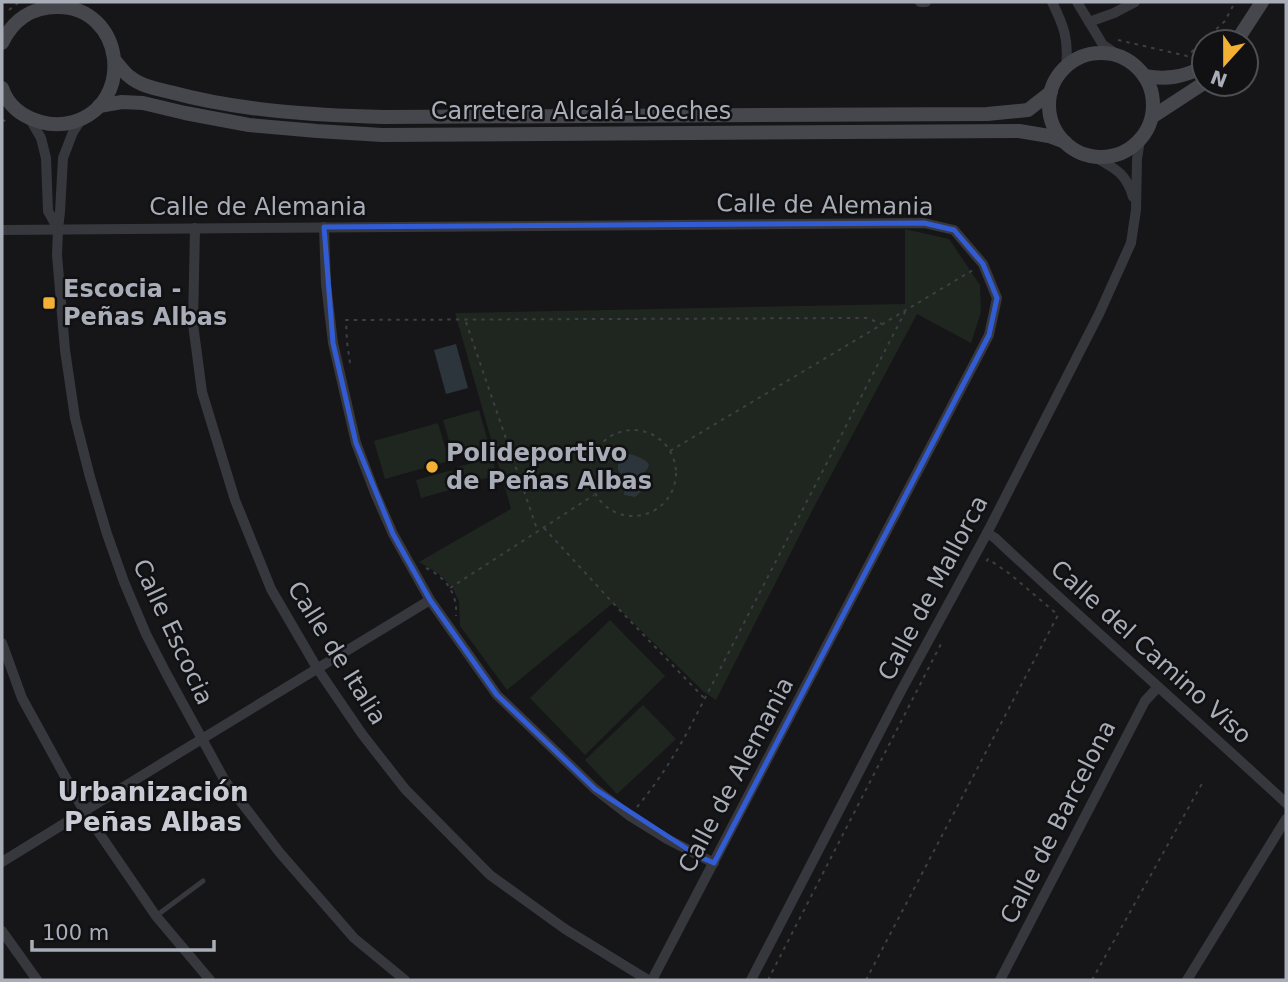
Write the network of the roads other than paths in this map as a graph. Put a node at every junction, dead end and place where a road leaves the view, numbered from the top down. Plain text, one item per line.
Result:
1 (1052, 2) edge
2 (1077, 2) edge
3 (1135, 2) edge
4 (1262, 2) edge
5 (35, 6) edge
6 (74, 6) edge
7 (1090, 22) junction
8 (1244, 28) edge
9 (2, 43) edge
10 (1121, 57) junction
11 (115, 61) junction
12 (1066, 67) junction
13 (1190, 73) edge
14 (1144, 76) junction
15 (2, 88) edge
16 (1051, 92) junction
17 (1190, 92) edge
18 (7, 105) edge
19 (99, 106) junction
20 (1152, 117) junction
21 (30, 119) junction
22 (81, 120) junction
23 (1140, 139) junction
24 (1065, 142) junction
25 (1093, 156) junction
26 (1136, 210) junction
27 (324, 227) junction
28 (195, 228) junction
29 (58, 229) junction
30 (2, 230) edge
31 (987, 533) junction
32 (430, 600) junction
33 (2, 643) edge
34 (317, 668) junction
35 (1158, 687) junction
36 (201, 739) junction
37 (1286, 803) edge
38 (85, 811) junction
39 (1286, 819) edge
40 (2, 862) edge
41 (713, 863) junction
42 (203, 881) dead end
43 (156, 916) junction
44 (2, 931) edge
45 (37, 980) edge
46 (211, 980) edge
47 (405, 980) edge
48 (650, 980) edge
49 (751, 980) edge
50 (1000, 980) edge
51 (1187, 980) edge

1 - 12 street
2 - 7 street
3 - 7 street
4 - 8 main road
5 - 6 main road
5 - 9 main road
6 - 11 main road
7 - 10 street
10 - 12 main road
10 - 14 main road
11 - 16 main road, Carretera Alcalá-Loeches
11 - 19 main road
12 - 16 main road
13 - 14 main road
14 - 20 main road
15 - 18 main road
16 - 24 main road
17 - 20 main road
18 - 21 main road
19 - 22 main road
19 - 24 main road, Carretera Alcalá-Loeches
20 - 23 main road
21 - 22 main road
21 - 29 street, Calle Escocia
22 - 29 street, Calle Escocia
23 - 25 main road
23 - 26 street, Calle de Mallorca
24 - 25 main road
25 - 26 street, Calle de Mallorca
26 - 31 street, Calle de Mallorca
27 - 28 street, Calle de Alemania
27 - 32 street
27 - 41 street, Calle de Alemania
28 - 29 street, Calle de Alemania
28 - 34 street, Calle de Italia
29 - 30 street, Calle de Alemania
29 - 36 street, Calle Escocia
31 - 35 street, Calle del Camino Viso
31 - 49 street, Calle de Mallorca
32 - 34 street
32 - 41 street
33 - 38 street
34 - 36 street
34 - 48 street, Calle de Italia
35 - 37 street, Calle del Camino Viso
35 - 50 street, Calle de Barcelona
36 - 38 street
36 - 47 street, Calle Escocia
38 - 40 street
38 - 43 street
39 - 51 street
41 - 48 street, Calle de Alemania
42 - 43 lane
43 - 46 street
44 - 45 street

